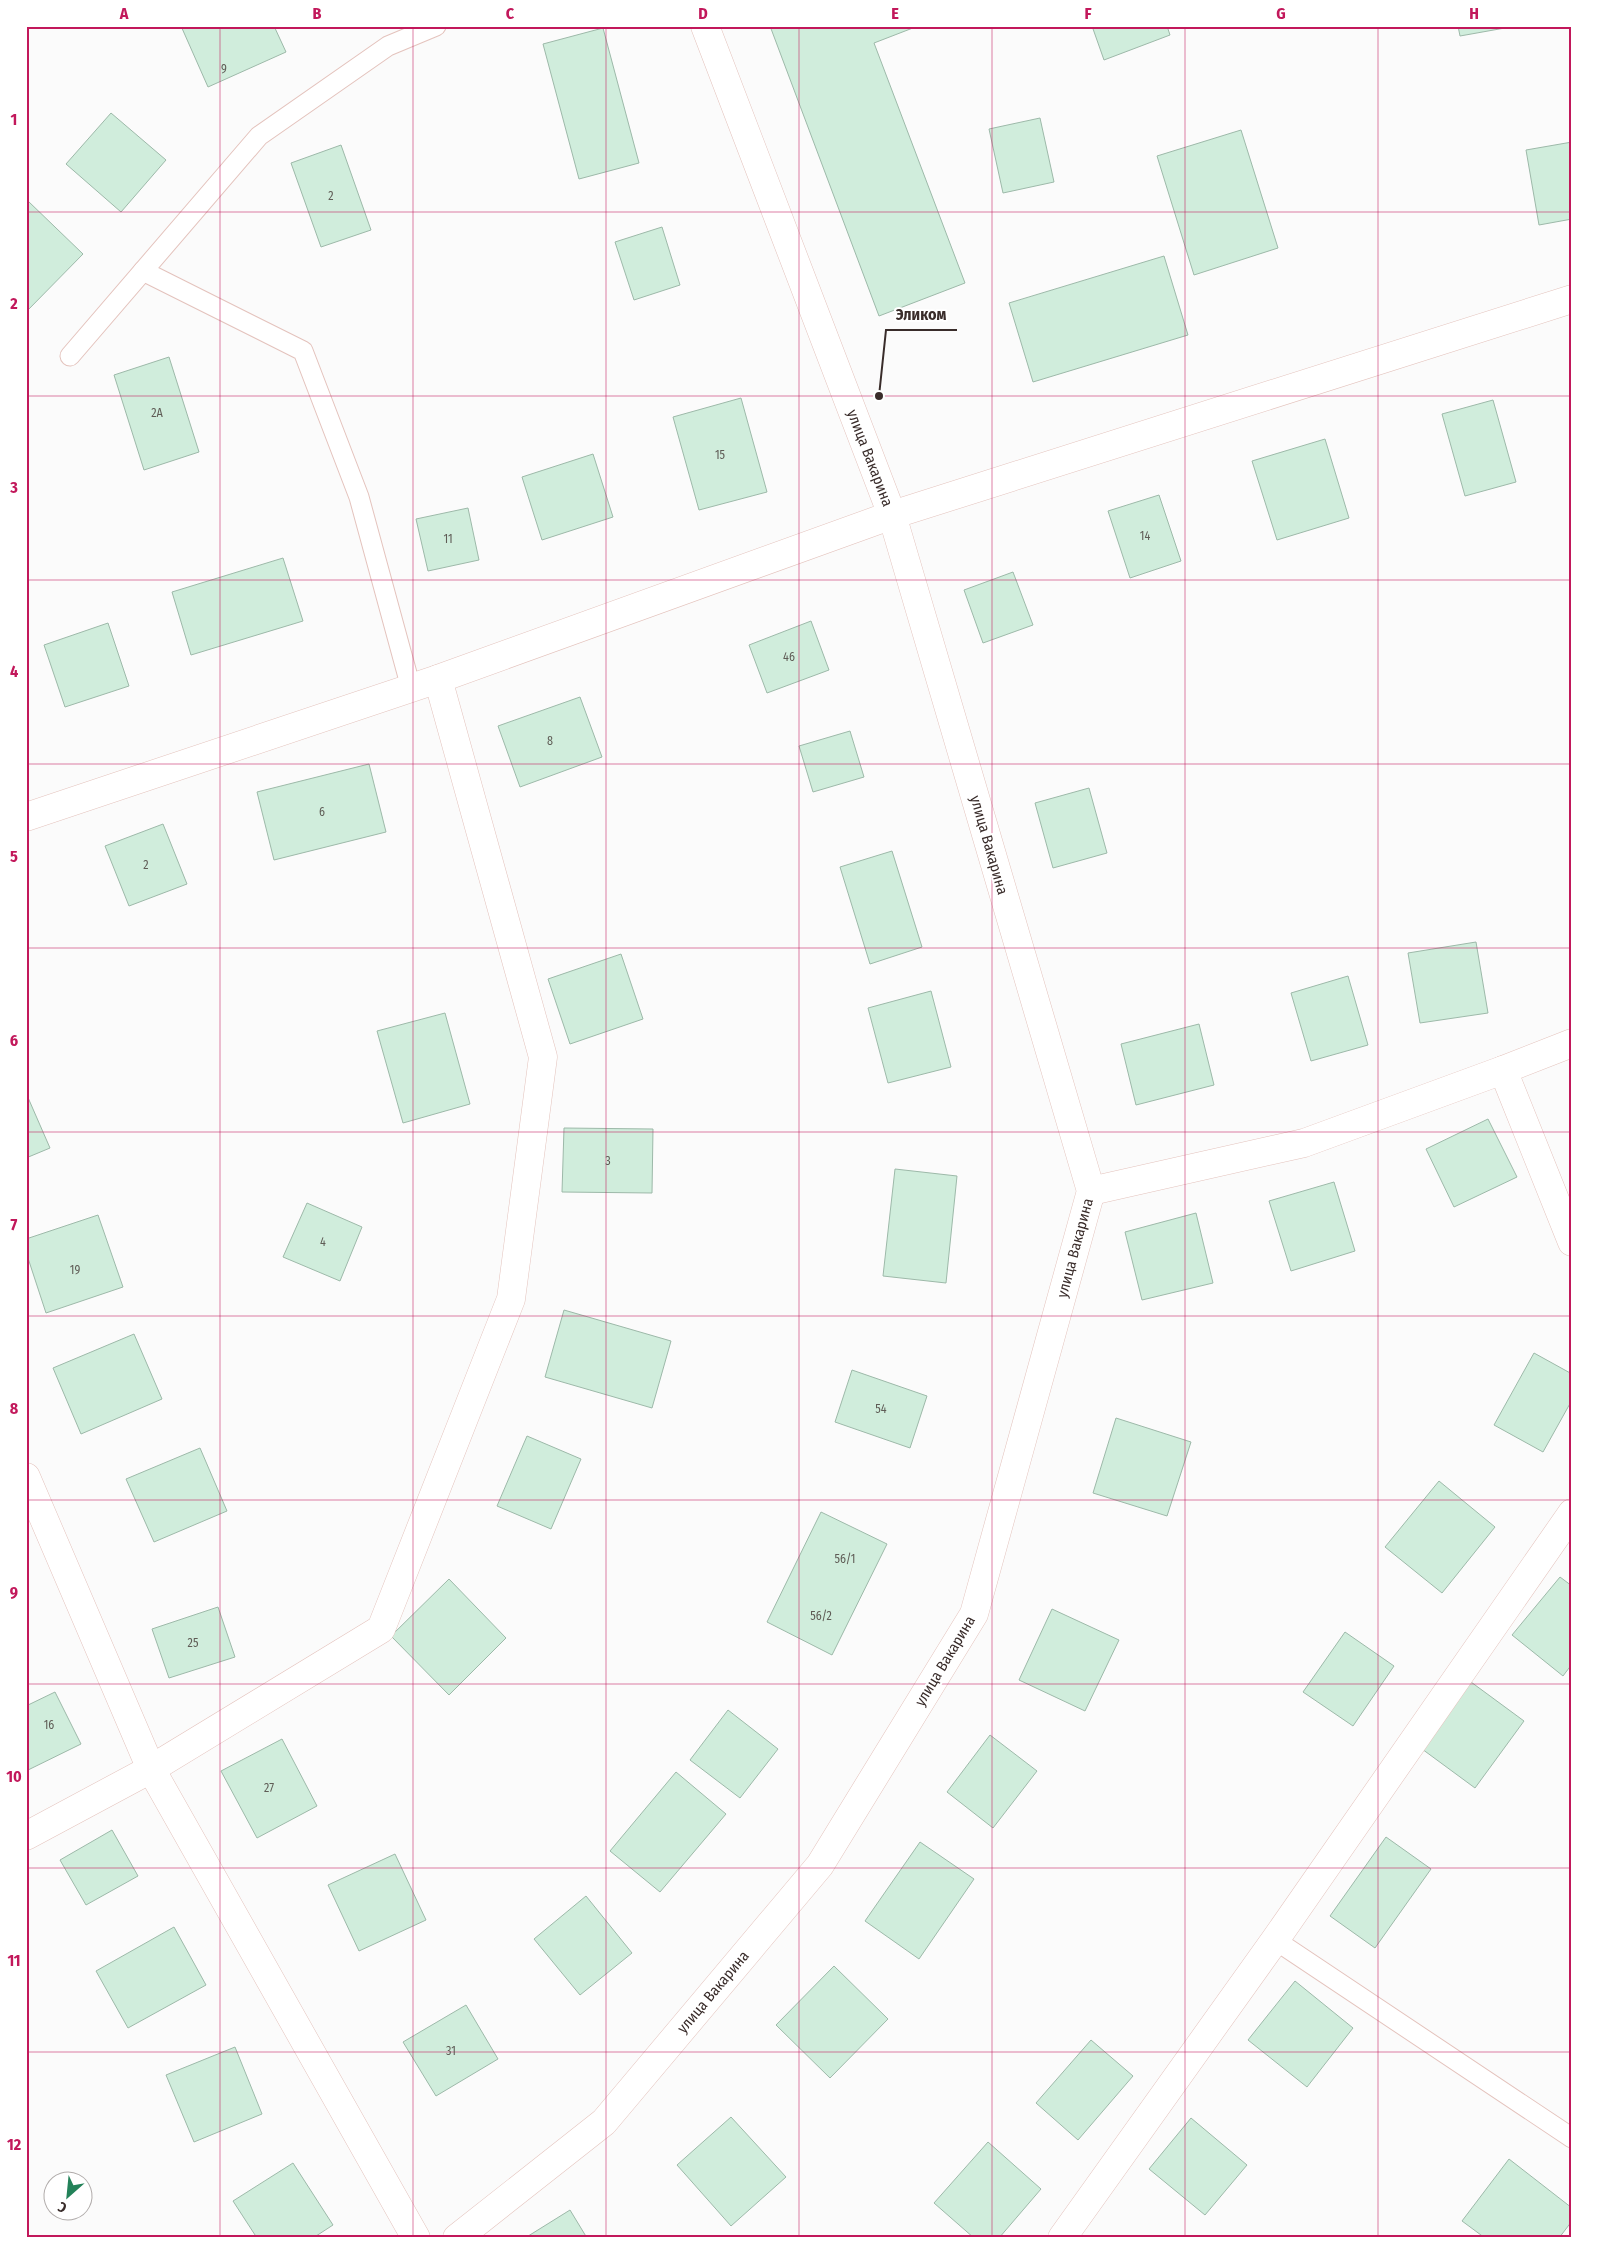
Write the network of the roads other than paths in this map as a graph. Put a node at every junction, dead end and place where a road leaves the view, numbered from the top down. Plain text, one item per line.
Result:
1 (436, 26) edge
2 (704, 26) edge
3 (143, 270) junction
4 (1572, 300) edge
5 (70, 356) dead end
6 (892, 515) junction
7 (438, 679) junction
8 (411, 688) junction
9 (26, 817) edge
10 (1572, 1043) edge
11 (1504, 1070) junction
12 (1091, 1191) junction
13 (1572, 1242) edge
14 (26, 1477) edge
15 (1572, 1513) edge
16 (151, 1769) junction
17 (26, 1836) edge
18 (1275, 1940) junction
19 (1572, 2138) edge
20 (416, 2238) edge
21 (456, 2238) edge
22 (1062, 2238) edge

1 - 3 lane
2 - 6 street, улица Вакарина
3 - 5 lane
3 - 8 lane
4 - 6 street
6 - 7 street
6 - 12 street, улица Вакарина
7 - 8 street
7 - 16 street
8 - 9 street
10 - 11 street
11 - 12 street
11 - 13 street
12 - 21 street, улица Вакарина
14 - 16 street
15 - 18 street
16 - 17 street
16 - 20 street
18 - 19 lane
18 - 22 street

